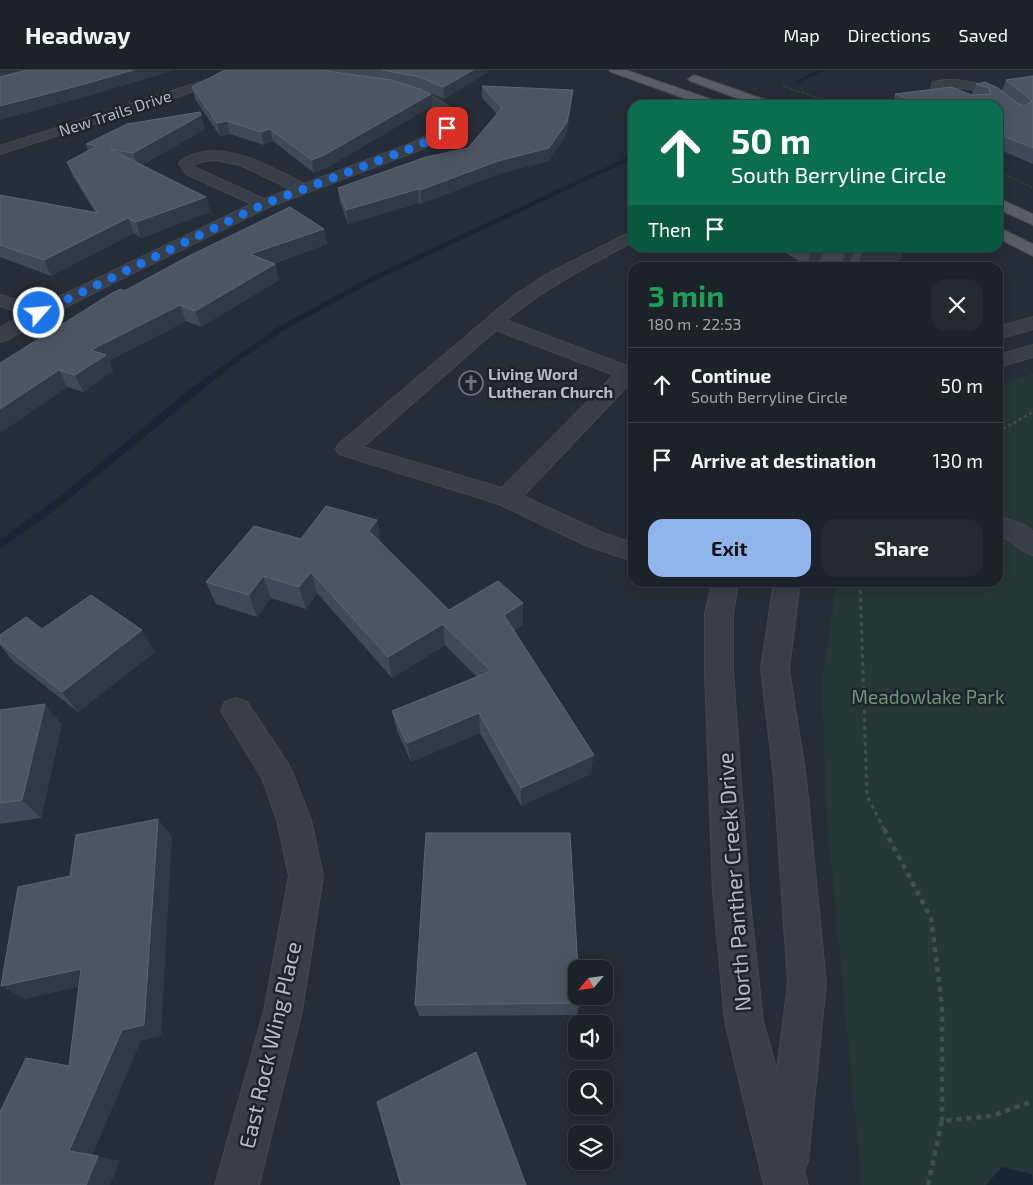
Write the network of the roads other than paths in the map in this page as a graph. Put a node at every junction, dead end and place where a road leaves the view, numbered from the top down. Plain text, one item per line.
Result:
1 (243, 70) edge
2 (258, 70) edge
3 (615, 70) edge
4 (684, 75) dead end
5 (229, 76) junction
6 (383, 85) edge
7 (701, 100) edge
8 (754, 100) edge
9 (966, 100) edge
10 (1003, 110) edge
11 (0, 150) edge
12 (303, 189) junction
13 (264, 204) junction
14 (1003, 205) edge
15 (1033, 220) edge
16 (1003, 235) edge
17 (628, 238) edge
18 (1033, 251) edge
19 (0, 300) edge
20 (39, 313) junction
21 (493, 322) junction
22 (1033, 323) edge
23 (1003, 332) edge
24 (0, 336) edge
25 (1033, 351) edge
26 (1003, 360) edge
27 (628, 373) edge
28 (628, 376) edge
29 (507, 498) junction
30 (1003, 526) edge
31 (1033, 546) edge
32 (628, 551) edge
33 (724, 587) edge
34 (786, 587) edge
35 (236, 712) dead end
36 (785, 1181) edge
37 (237, 1185) edge

1 - 5 street, New Trails Drive
2 - 5 street, New Trails Drive
3 - 7 main road
4 - 8 main road
5 - 11 street, New Trails Drive
6 - 12 street
9 - 10 street
12 - 13 street
12 - 13 street
13 - 20 street
14 - 15 main road
16 - 18 main road
17 - 21 street
19 - 20 street
20 - 24 street
21 - 27 street
21 - 29 street
22 - 23 street
25 - 26 street
28 - 29 street
29 - 32 street
30 - 31 street
33 - 36 street, North Panther Creek Drive
34 - 36 street, North Panther Creek Drive
35 - 37 street, East Rock Wing Place

